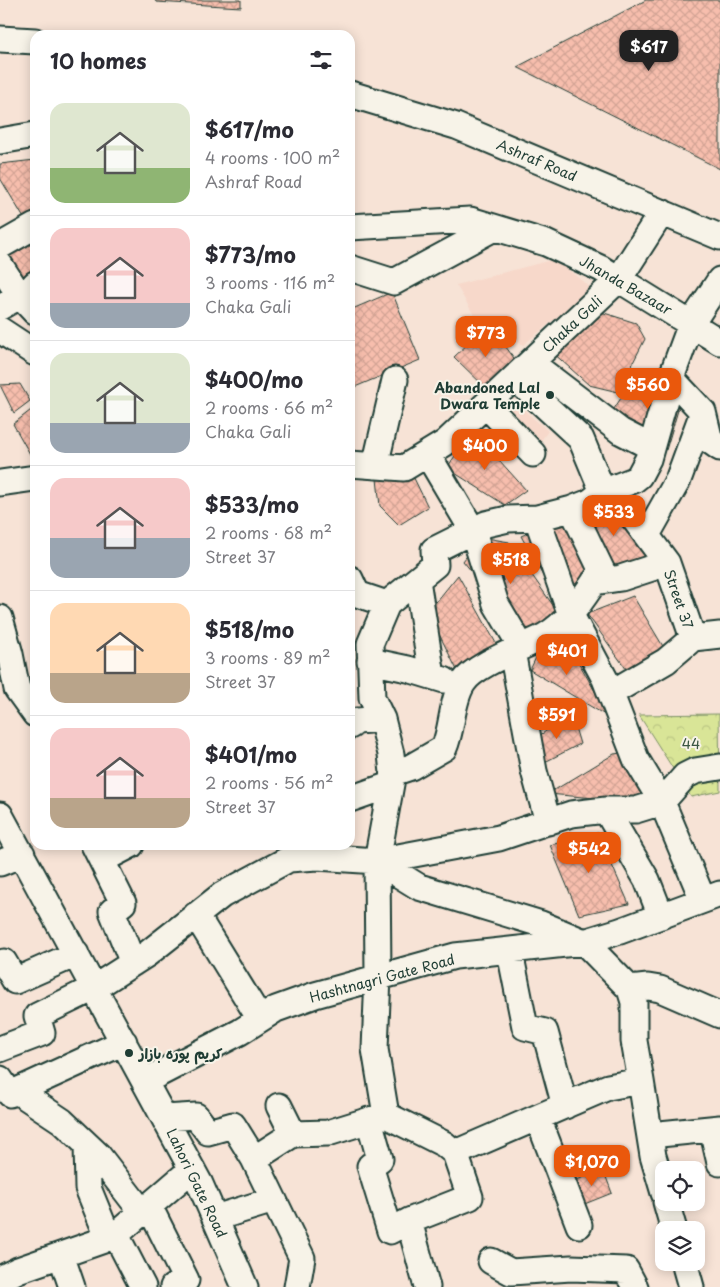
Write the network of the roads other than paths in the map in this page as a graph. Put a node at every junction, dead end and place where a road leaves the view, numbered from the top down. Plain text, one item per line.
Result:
1 (0, 39) edge
2 (30, 41) edge
3 (355, 96) edge
4 (30, 136) edge
5 (0, 141) edge
6 (662, 212) junction
7 (355, 227) edge
8 (494, 228) junction
9 (30, 229) edge
10 (720, 237) edge
11 (0, 246) edge
12 (0, 265) edge
13 (355, 270) edge
14 (619, 279) junction
15 (720, 280) edge
16 (22, 300) edge
17 (691, 324) junction
18 (0, 330) edge
19 (720, 342) edge
20 (30, 350) edge
21 (523, 370) junction
22 (671, 378) junction
23 (395, 380) dead end
24 (486, 406) junction
25 (703, 412) junction
26 (651, 448) junction
27 (720, 448) edge
28 (533, 454) dead end
29 (428, 455) junction
30 (355, 464) edge
31 (375, 466) junction
32 (30, 479) edge
33 (0, 483) edge
34 (603, 492) junction
35 (572, 510) junction
36 (537, 518) junction
37 (473, 531) junction
38 (647, 535) junction
39 (667, 563) junction
40 (417, 580) junction
41 (594, 582) junction
42 (355, 590) edge
43 (387, 604) junction
44 (571, 615) junction
45 (0, 618) edge
46 (720, 636) edge
47 (693, 638) junction
48 (517, 648) junction
49 (363, 660) edge
50 (432, 676) junction
51 (461, 689) junction
52 (8, 693) edge
53 (610, 693) junction
54 (30, 710) edge
55 (382, 718) junction
56 (355, 722) edge
57 (720, 767) edge
58 (391, 779) junction
59 (355, 797) edge
60 (662, 802) junction
61 (606, 810) junction
62 (0, 815) edge
63 (548, 822) junction
64 (110, 850) edge
65 (285, 852) edge
66 (98, 853) edge
67 (11, 859) edge
68 (377, 861) junction
69 (712, 897) edge
70 (196, 915) junction
71 (661, 916) junction
72 (584, 942) junction
73 (510, 952) junction
74 (76, 954) junction
75 (133, 963) junction
76 (0, 964) edge
77 (378, 976) junction
78 (94, 988) junction
79 (630, 989) junction
80 (718, 1011) edge
81 (260, 1019) junction
82 (124, 1042) junction
83 (0, 1049) edge
84 (145, 1081) junction
85 (641, 1081) junction
86 (16, 1090) edge
87 (279, 1106) dead end
88 (566, 1106) junction
89 (0, 1110) edge
90 (377, 1117) junction
91 (165, 1118) junction
92 (538, 1118) junction
93 (716, 1128) edge
94 (293, 1134) junction
95 (650, 1135) junction
96 (87, 1145) junction
97 (454, 1153) junction
98 (254, 1159) junction
99 (656, 1161) edge
100 (720, 1163) edge
101 (192, 1169) junction
102 (274, 1200) junction
103 (146, 1209) junction
104 (215, 1218) junction
105 (409, 1221) junction
106 (579, 1225) dead end
107 (112, 1235) junction
108 (59, 1255) junction
109 (687, 1271) edge
110 (506, 1273) edge
111 (575, 1277) edge
112 (0, 1279) edge
113 (55, 1287) edge
114 (72, 1287) edge
115 (143, 1287) edge
116 (173, 1287) edge
117 (245, 1287) edge
118 (297, 1287) edge
119 (427, 1287) edge
120 (635, 1287) edge
121 (691, 1287) edge

1 - 2 street
3 - 6 street, Ashraf Road
4 - 5 street
6 - 10 street, Ashraf Road
6 - 14 street, Chaka Gali
7 - 8 street, Jhanda Bazaar
8 - 13 street
8 - 14 street, Jhanda Bazaar
9 - 11 street
12 - 16 street
14 - 17 street, Jhanda Bazaar
14 - 21 street, Chaka Gali
15 - 17 street
17 - 19 street, Jhanda Bazaar
17 - 22 street
18 - 20 street
21 - 24 street, Chaka Gali
21 - 26 street
21 - 34 street, Street 37
22 - 25 street
22 - 26 street
23 - 31 street
24 - 28 street
24 - 29 street, Chaka Gali
25 - 27 street
25 - 38 street
26 - 34 street
29 - 31 street, Chaka Gali
29 - 37 street
30 - 31 street, Chaka Gali
32 - 33 street
34 - 35 street
34 - 38 street, Street 37
35 - 36 street
35 - 41 street
36 - 37 street
36 - 44 street
37 - 40 street
37 - 48 street
38 - 39 street, Street 37
39 - 41 street
39 - 47 street, Street 37
40 - 43 street
40 - 50 street
41 - 44 street
42 - 43 street
43 - 49 street
44 - 48 street
44 - 53 street
45 - 52 street
46 - 47 street
47 - 53 street
48 - 51 street
48 - 63 street
49 - 50 street
49 - 55 street
50 - 51 street
51 - 58 street
52 - 54 street
53 - 60 street
55 - 56 street
55 - 58 street
57 - 60 street
58 - 59 street
58 - 68 street
60 - 61 street
60 - 69 street
61 - 63 street
61 - 71 street
62 - 67 street
63 - 68 street
64 - 66 street
65 - 68 street
65 - 70 street
66 - 75 street
67 - 74 street
68 - 72 street
68 - 77 street
69 - 71 street, Hashtnagri Gate Road
70 - 75 street
70 - 81 street
71 - 72 street, Hashtnagri Gate Road
72 - 73 street, Hashtnagri Gate Road
72 - 79 street
73 - 77 street, Hashtnagri Gate Road
73 - 88 street
74 - 76 street
74 - 78 street
75 - 78 street
77 - 81 street, Hashtnagri Gate Road
77 - 90 street
78 - 82 street
78 - 83 street
79 - 80 street
79 - 85 street
81 - 84 street, Hashtnagri Gate Road
82 - 84 street
82 - 86 street
84 - 91 street, Lahori Gate Road
85 - 88 street
85 - 95 street
86 - 89 street
86 - 96 street
87 - 94 street
88 - 92 street
90 - 94 street
90 - 97 street
90 - 105 street
91 - 98 street
91 - 101 street, Lahori Gate Road
92 - 97 street
92 - 106 street
93 - 95 street
93 - 100 street
94 - 98 street
95 - 99 street
96 - 103 street
96 - 107 street
97 - 105 street
98 - 102 street
101 - 103 street
101 - 104 street, Lahori Gate Road
102 - 104 street
102 - 118 street
103 - 107 street
103 - 116 street
104 - 117 street, Lahori Gate Road
105 - 119 street
107 - 108 street
107 - 115 street
108 - 112 street
108 - 113 street
108 - 114 street
109 - 121 street
110 - 111 street
111 - 120 street

